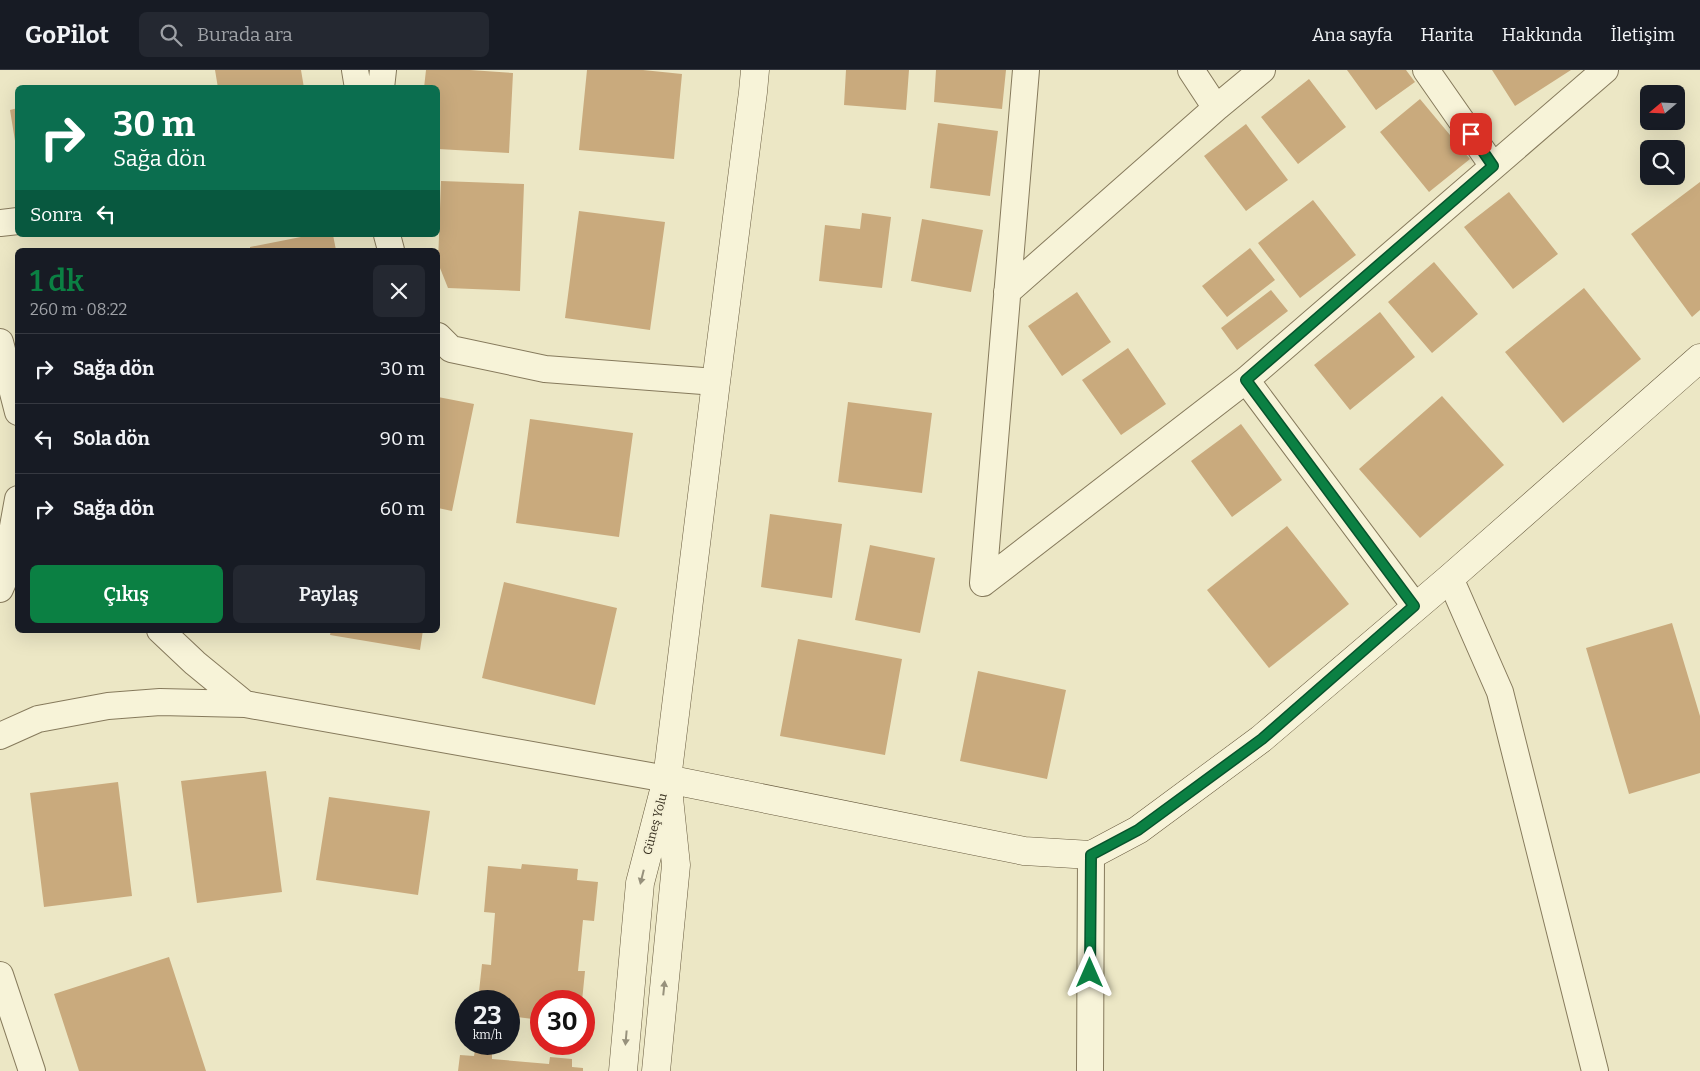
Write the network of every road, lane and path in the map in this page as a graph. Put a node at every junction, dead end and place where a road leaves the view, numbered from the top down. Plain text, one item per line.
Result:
1 (355, 70) edge
2 (383, 70) edge
3 (754, 70) edge
4 (1026, 70) edge
5 (1191, 70) edge
6 (1262, 70) edge
7 (1426, 70) edge
8 (1605, 70) edge
9 (358, 85) edge
10 (381, 85) edge
11 (1216, 108) junction
12 (1493, 166) junction
13 (15, 221) edge
14 (0, 223) edge
15 (1007, 292) junction
16 (440, 338) edge
17 (0, 342) edge
18 (1700, 358) edge
19 (1246, 380) junction
20 (716, 382) junction
21 (15, 400) edge
22 (15, 515) edge
23 (1450, 578) junction
24 (0, 589) edge
25 (1414, 606) junction
26 (163, 633) edge
27 (245, 704) junction
28 (0, 736) edge
29 (668, 779) junction
30 (1091, 855) junction
31 (0, 975) edge
32 (32, 1071) edge
33 (623, 1071) edge
34 (656, 1071) edge
35 (1090, 1071) edge
36 (1594, 1071) edge

1 - 9 street
2 - 10 street
3 - 20 street
4 - 15 street
5 - 11 street
6 - 11 street
7 - 12 street
8 - 12 street
11 - 15 street
12 - 19 street
13 - 14 street
15 - 19 street
16 - 20 street
17 - 21 street
18 - 23 street
19 - 25 street
20 - 29 street
22 - 24 street
23 - 25 street
23 - 36 street
25 - 30 street
26 - 27 street
27 - 28 street
27 - 29 street
29 - 30 street
29 -> 33 street, Güneş Yolu
34 -> 29 street, Güneş Yolu
30 - 35 street
31 - 32 street

